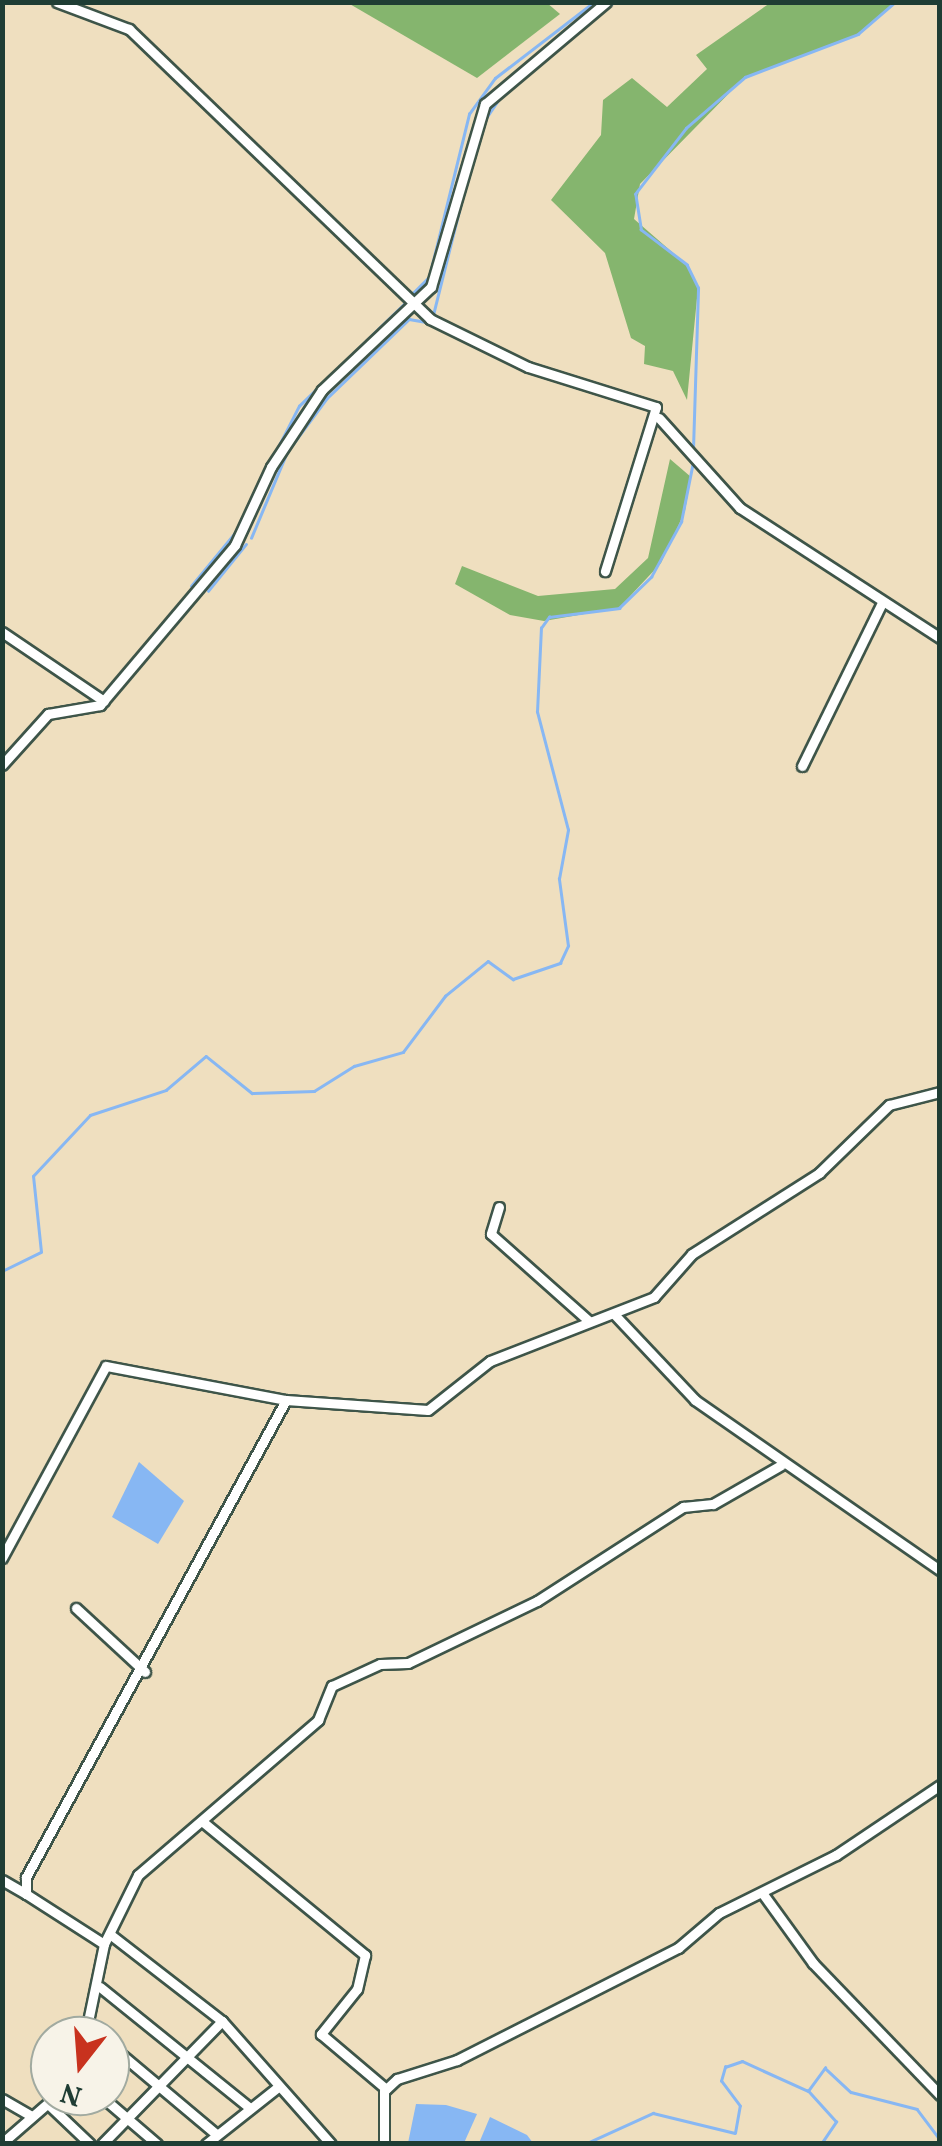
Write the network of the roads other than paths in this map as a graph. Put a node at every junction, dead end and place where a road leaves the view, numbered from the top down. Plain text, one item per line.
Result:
1 (57, 2) edge
2 (606, 2) edge
3 (416, 305) junction
4 (659, 418) junction
5 (605, 571) dead end
6 (882, 603) junction
7 (2, 632) edge
8 (940, 638) edge
9 (104, 701) junction
10 (2, 765) edge
11 (802, 766) dead end
12 (940, 1092) edge
13 (499, 1207) dead end
14 (614, 1314) junction
15 (588, 1320) junction
16 (286, 1400) junction
17 (781, 1466) junction
18 (2, 1558) edge
19 (940, 1570) edge
20 (76, 1608) dead end
21 (145, 1672) junction
22 (940, 1785) edge
23 (203, 1822) junction
24 (2, 1880) edge
25 (26, 1894) junction
26 (762, 1894) junction
27 (111, 1934) junction
28 (104, 1944) junction
29 (100, 1987) junction
30 (91, 2016) edge
31 (222, 2021) junction
32 (187, 2056) junction
33 (130, 2062) edge
34 (158, 2085) junction
35 (278, 2087) junction
36 (386, 2089) junction
37 (940, 2095) edge
38 (2, 2100) edge
39 (250, 2108) junction
40 (30, 2115) edge
41 (32, 2116) edge
42 (66, 2116) edge
43 (125, 2116) edge
44 (127, 2118) junction
45 (216, 2134) junction
46 (2, 2143) edge
47 (90, 2144) edge
48 (102, 2144) edge
49 (157, 2144) edge
50 (206, 2144) edge
51 (331, 2144) edge
52 (384, 2144) edge

1 - 3 street
2 - 3 street
3 - 4 street
3 - 9 street
4 - 5 street
4 - 6 street
6 - 8 street
6 - 11 street
7 - 9 street
9 - 10 street
12 - 14 street
13 - 15 street
14 - 15 street
14 - 17 street
15 - 16 street
16 - 18 street
16 - 21 street
17 - 19 street
17 - 23 street
20 - 21 street
21 - 25 street
22 - 26 street
23 - 27 street
23 - 36 street
24 - 25 street
25 - 28 street
26 - 36 street
26 - 37 street
27 - 28 street
27 - 31 street
28 - 29 street
29 - 30 street
29 - 32 street
31 - 32 street
31 - 35 street
32 - 34 street
32 - 39 street
33 - 34 street
34 - 44 street
34 - 45 street
35 - 39 street
35 - 51 street
36 - 52 street
38 - 40 street
39 - 45 street
41 - 46 street
42 - 47 street
43 - 44 street
44 - 48 street
44 - 49 street
45 - 50 street

